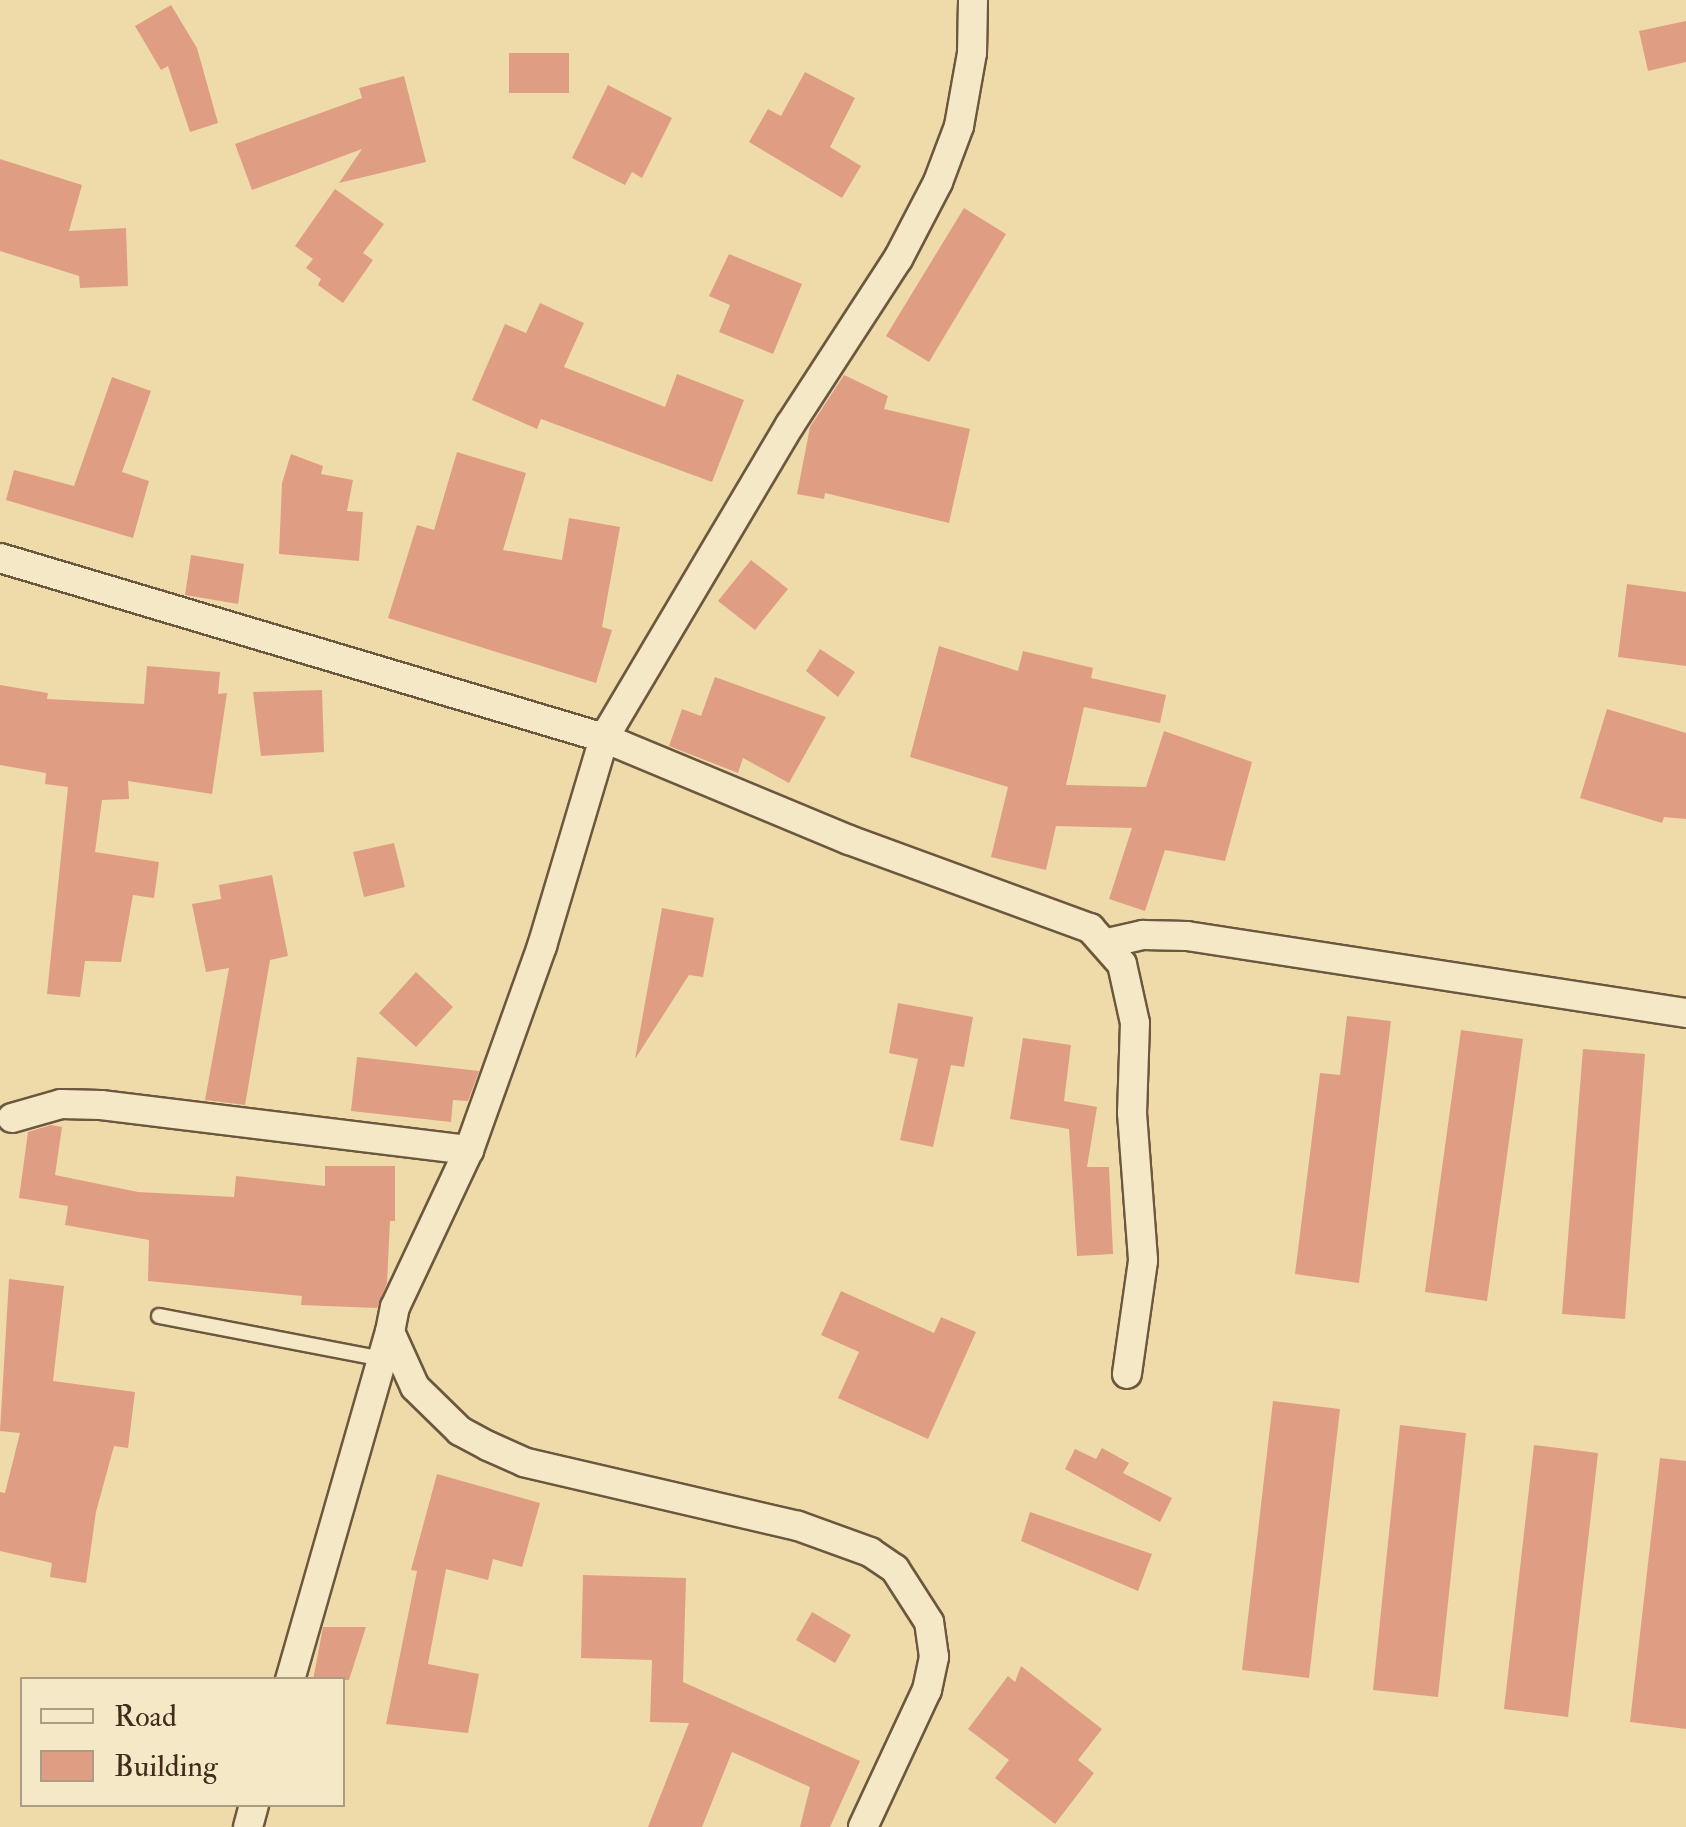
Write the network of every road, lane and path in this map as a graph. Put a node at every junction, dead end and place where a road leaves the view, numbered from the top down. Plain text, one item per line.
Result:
1 (973, 0) edge
2 (0, 558) edge
3 (604, 738) junction
4 (1108, 943) junction
5 (1686, 1013) edge
6 (12, 1118) dead end
7 (469, 1150) junction
8 (159, 1316) dead end
9 (386, 1346) junction
10 (1127, 1374) dead end
11 (291, 1677) edge
12 (864, 1827) edge

1 - 3 street
2 - 3 street
3 - 4 street
3 - 7 street
4 - 5 street
4 - 10 street
6 - 7 street
7 - 9 street
8 - 9 lane
9 - 11 street
9 - 12 street

